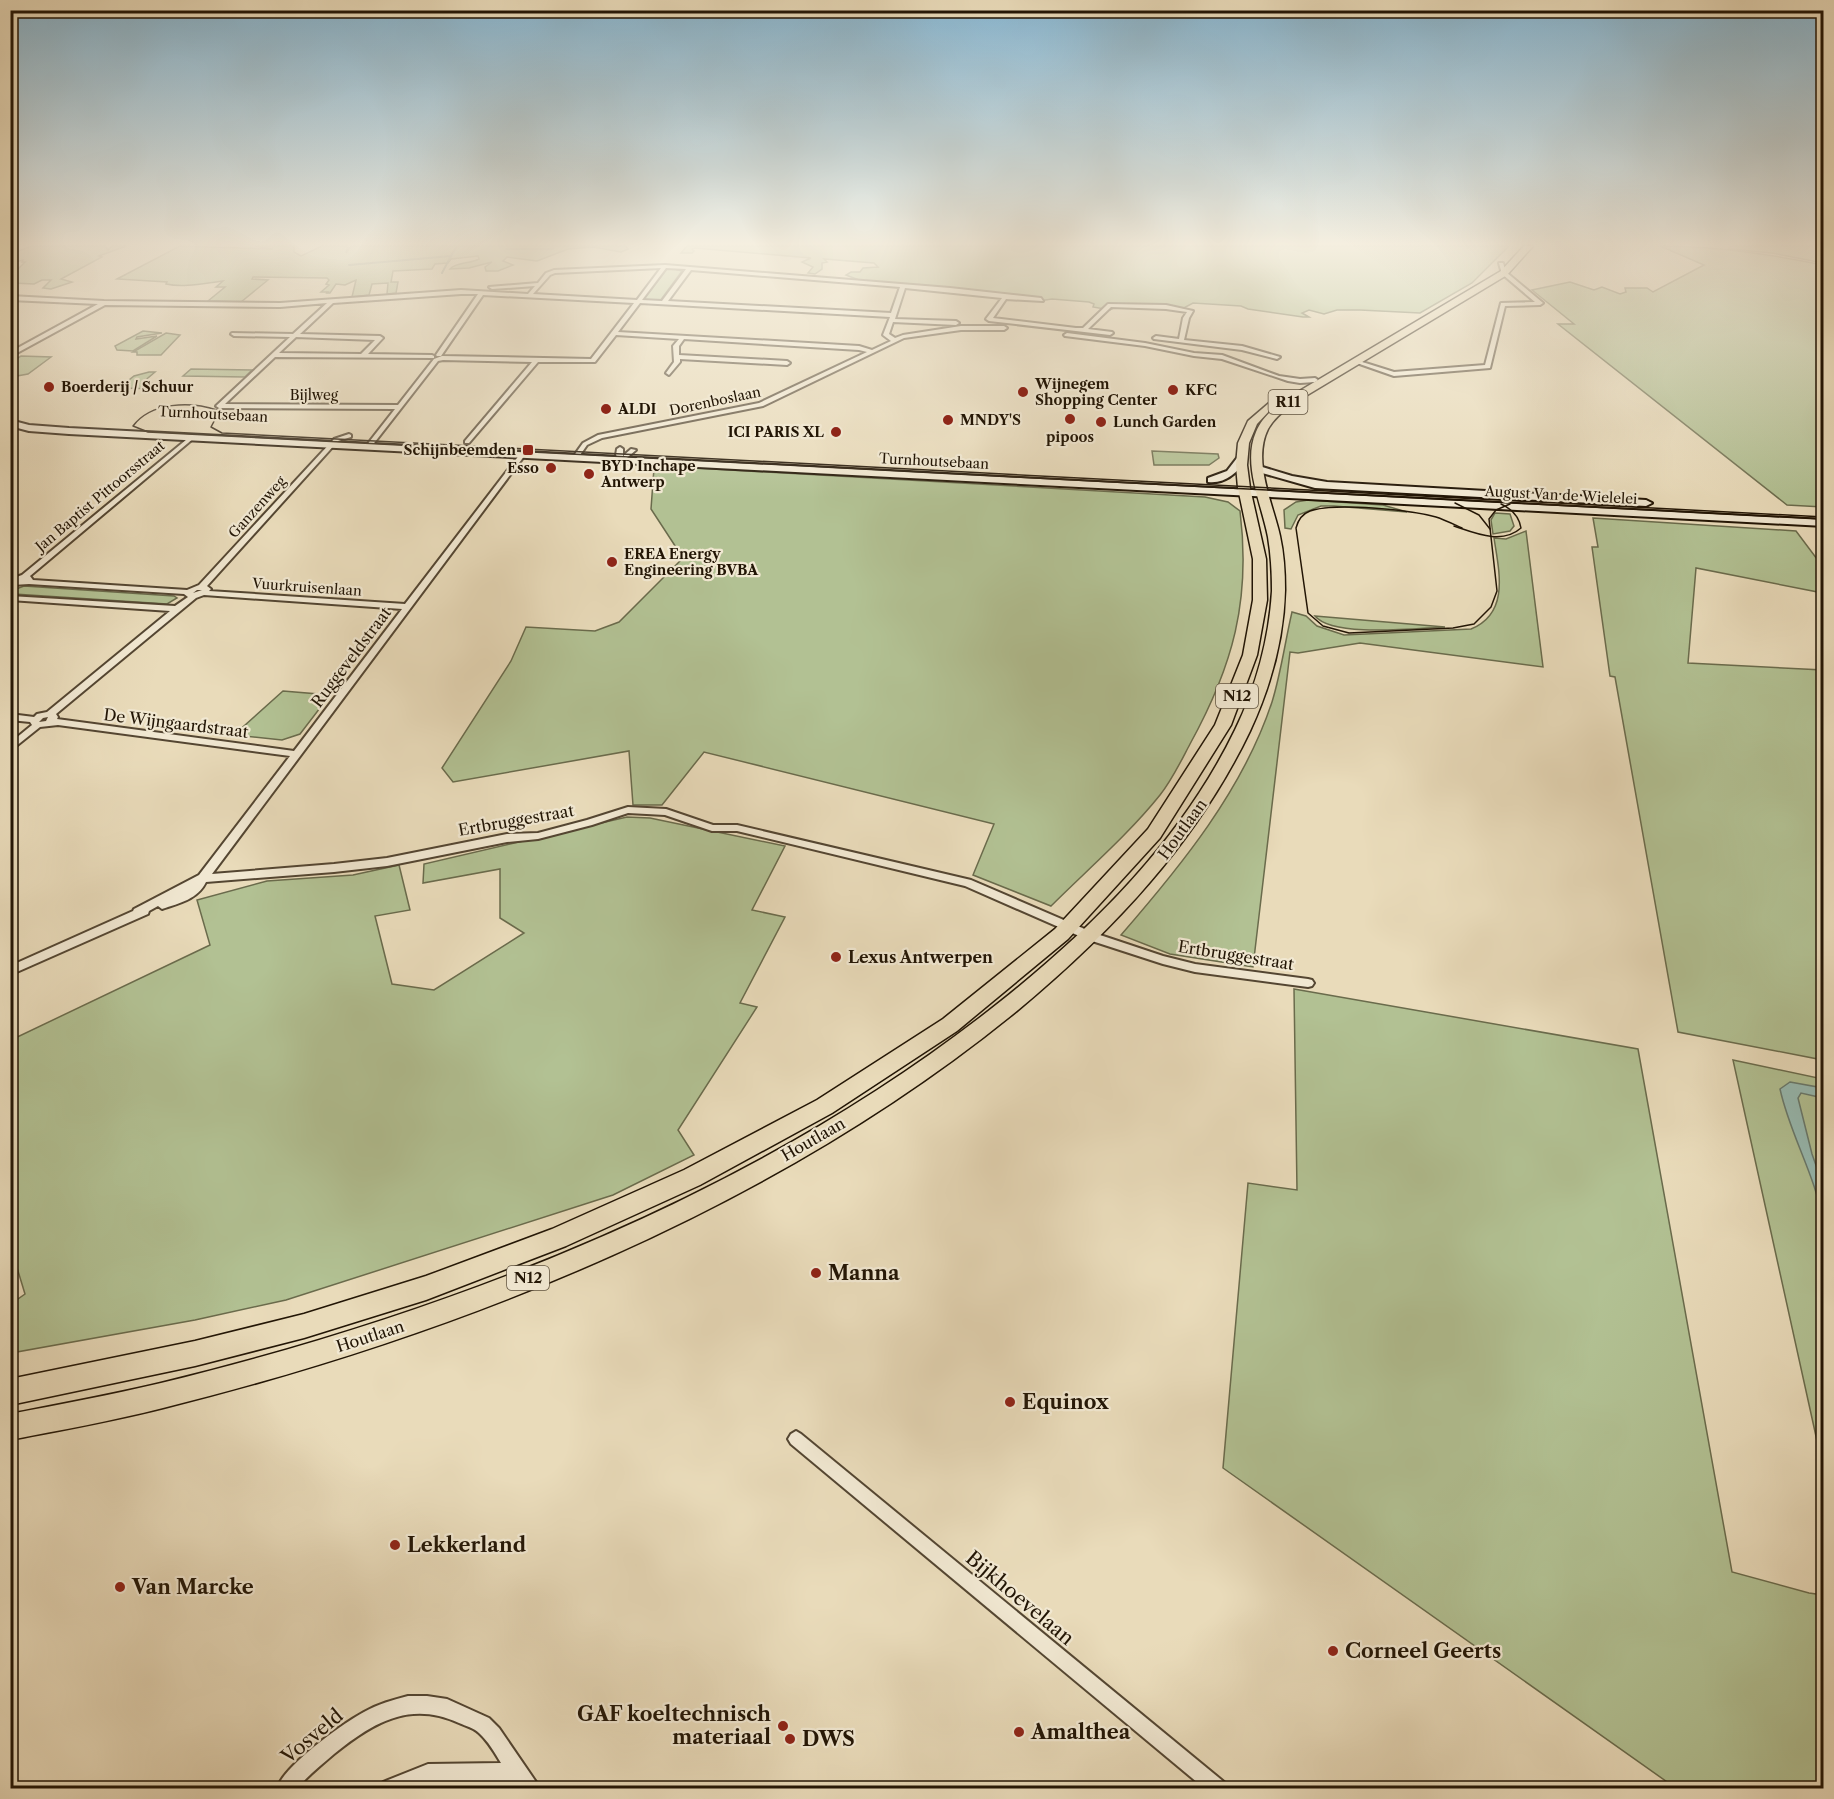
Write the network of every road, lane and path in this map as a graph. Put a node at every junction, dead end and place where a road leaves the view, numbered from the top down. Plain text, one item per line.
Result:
1 (55, 330) edge
2 (300, 330) edge
3 (309, 330) edge
4 (456, 330) edge
5 (616, 330) edge
6 (887, 330) edge
7 (952, 330) edge
8 (1013, 330) edge
9 (1084, 330) edge
10 (1184, 330) edge
11 (1401, 330) edge
12 (1408, 330) edge
13 (1497, 330) edge
14 (614, 333) junction
15 (1110, 333) dead end
16 (234, 334) dead end
17 (293, 336) junction
18 (302, 337) junction
19 (683, 337) junction
20 (1156, 338) dead end
21 (1168, 339) junction
22 (894, 340) junction
23 (1181, 341) junction
24 (1151, 345) junction
25 (871, 351) junction
26 (10, 352) edge
27 (273, 355) junction
28 (282, 355) junction
29 (363, 356) junction
30 (676, 357) junction
31 (1277, 357) dead end
32 (437, 358) junction
33 (536, 361) junction
34 (1357, 362) junction
35 (787, 363) dead end
36 (669, 373) dead end
37 (1315, 380) junction
38 (1302, 390) junction
39 (228, 406) junction
40 (400, 407) junction
41 (10, 423) edge
42 (72, 428) junction
43 (349, 436) junction
44 (192, 437) junction
45 (378, 437) junction
46 (467, 442) junction
47 (332, 445) junction
48 (369, 446) junction
49 (579, 453) junction
50 (522, 455) junction
51 (621, 455) junction
52 (1241, 460) junction
53 (1259, 469) junction
54 (1212, 480) junction
55 (1324, 485) junction
56 (1244, 487) junction
57 (1263, 488) junction
58 (1204, 490) junction
59 (1296, 495) junction
60 (1249, 508) junction
61 (1269, 513) junction
62 (1824, 513) edge
63 (1824, 523) edge
64 (27, 579) junction
65 (13, 584) edge
66 (203, 590) junction
67 (191, 594) junction
68 (10, 598) edge
69 (408, 607) junction
70 (178, 609) junction
71 (10, 717) edge
72 (50, 718) junction
73 (36, 723) junction
74 (10, 748) edge
75 (297, 754) junction
76 (202, 880) junction
77 (1079, 931) junction
78 (10, 971) edge
79 (1308, 982) dead end
80 (10, 1392) edge
81 (10, 1427) edge
82 (796, 1439) dead end
83 (515, 1772) junction
84 (286, 1788) edge
85 (390, 1788) edge
86 (530, 1788) edge
87 (1218, 1788) edge

1 - 26 street
2 - 17 street
3 - 18 street
4 - 32 street
5 - 14 street
6 - 22 street
7 - 22 street, Dorenboslaan
8 - 24 street, Dorenboslaan
9 - 15 street
10 - 23 street
11 - 37 main road, R11
12 - 34 main road, R11
13 - 34 street
14 - 19 street
14 - 33 street
16 - 17 street
17 - 18 street
17 - 27 street
18 - 28 street
18 - 29 street
19 - 25 street
19 - 30 street
20 - 21 street
21 - 23 street
21 - 24 street
22 - 25 street, Dorenboslaan
23 - 31 street
24 - 37 street, Dorenboslaan
25 - 49 street, Dorenboslaan
27 - 28 street
27 - 39 street
28 - 29 street
28 - 39 street
29 - 32 street
30 - 35 street
30 - 36 street
32 - 33 street
32 - 40 street
33 - 46 street
34 - 38 main road, R11
37 - 38 main road, R11
38 - 52 main road, R11
38 - 53 main road, R11
39 - 40 street, Bijlweg
40 - 45 street
41 - 42 main road, Turnhoutsebaan
42 - 43 main road, Turnhoutsebaan
42 - 44 main road, Turnhoutsebaan
43 - 45 main road, Turnhoutsebaan
43 - 47 street, Turnhoutsebaan
44 - 47 main road, Turnhoutsebaan
44 - 64 street, Jan Baptist Pittoorsstraat
45 - 46 main road, Turnhoutsebaan
45 - 48 street
46 - 49 main road, Turnhoutsebaan
47 - 48 main road, Turnhoutsebaan
47 - 66 street, Ganzenweg
48 - 50 main road, Turnhoutsebaan
49 - 50 main road, Turnhoutsebaan
49 - 51 main road, Turnhoutsebaan
50 - 69 street, Ruggeveldstraat
51 - 54 main road, Turnhoutsebaan
51 - 58 main road, Turnhoutsebaan
52 - 54 main road
52 - 56 main road, R11
53 - 55 main road
53 - 57 main road, R11
54 - 56 main road, Turnhoutsebaan
55 - 57 main road
55 - 62 main road, August Van de Wielelei
56 - 57 main road
56 - 58 main road, Turnhoutsebaan
56 - 60 main road, Houtlaan / N12
57 - 59 main road, August Van de Wielelei
57 - 61 main road, Houtlaan / N12
58 - 60 main road
59 - 61 main road
59 - 63 main road, August Van de Wielelei
60 - 77 main road, Houtlaan / N12
61 - 77 main road, Houtlaan / N12
64 - 65 street
64 - 67 street
66 - 67 street
66 - 69 street, Vuurkruisenlaan
67 - 70 street
68 - 70 street
69 - 75 street, Ruggeveldstraat
70 - 72 street
71 - 73 street
72 - 73 street
72 - 75 street, De Wijngaardstraat
73 - 74 street
75 - 76 street, Ruggeveldstraat
76 - 77 street, Ertbruggestraat
76 - 78 street, Ertbruggestraat
77 - 79 street, Ertbruggestraat
77 - 80 main road, Houtlaan / N12
77 - 81 main road, Houtlaan / N12
82 - 87 street, Bijkhoevelaan
83 - 84 street, Vosveld
83 - 85 street
83 - 86 street, Vosveld

